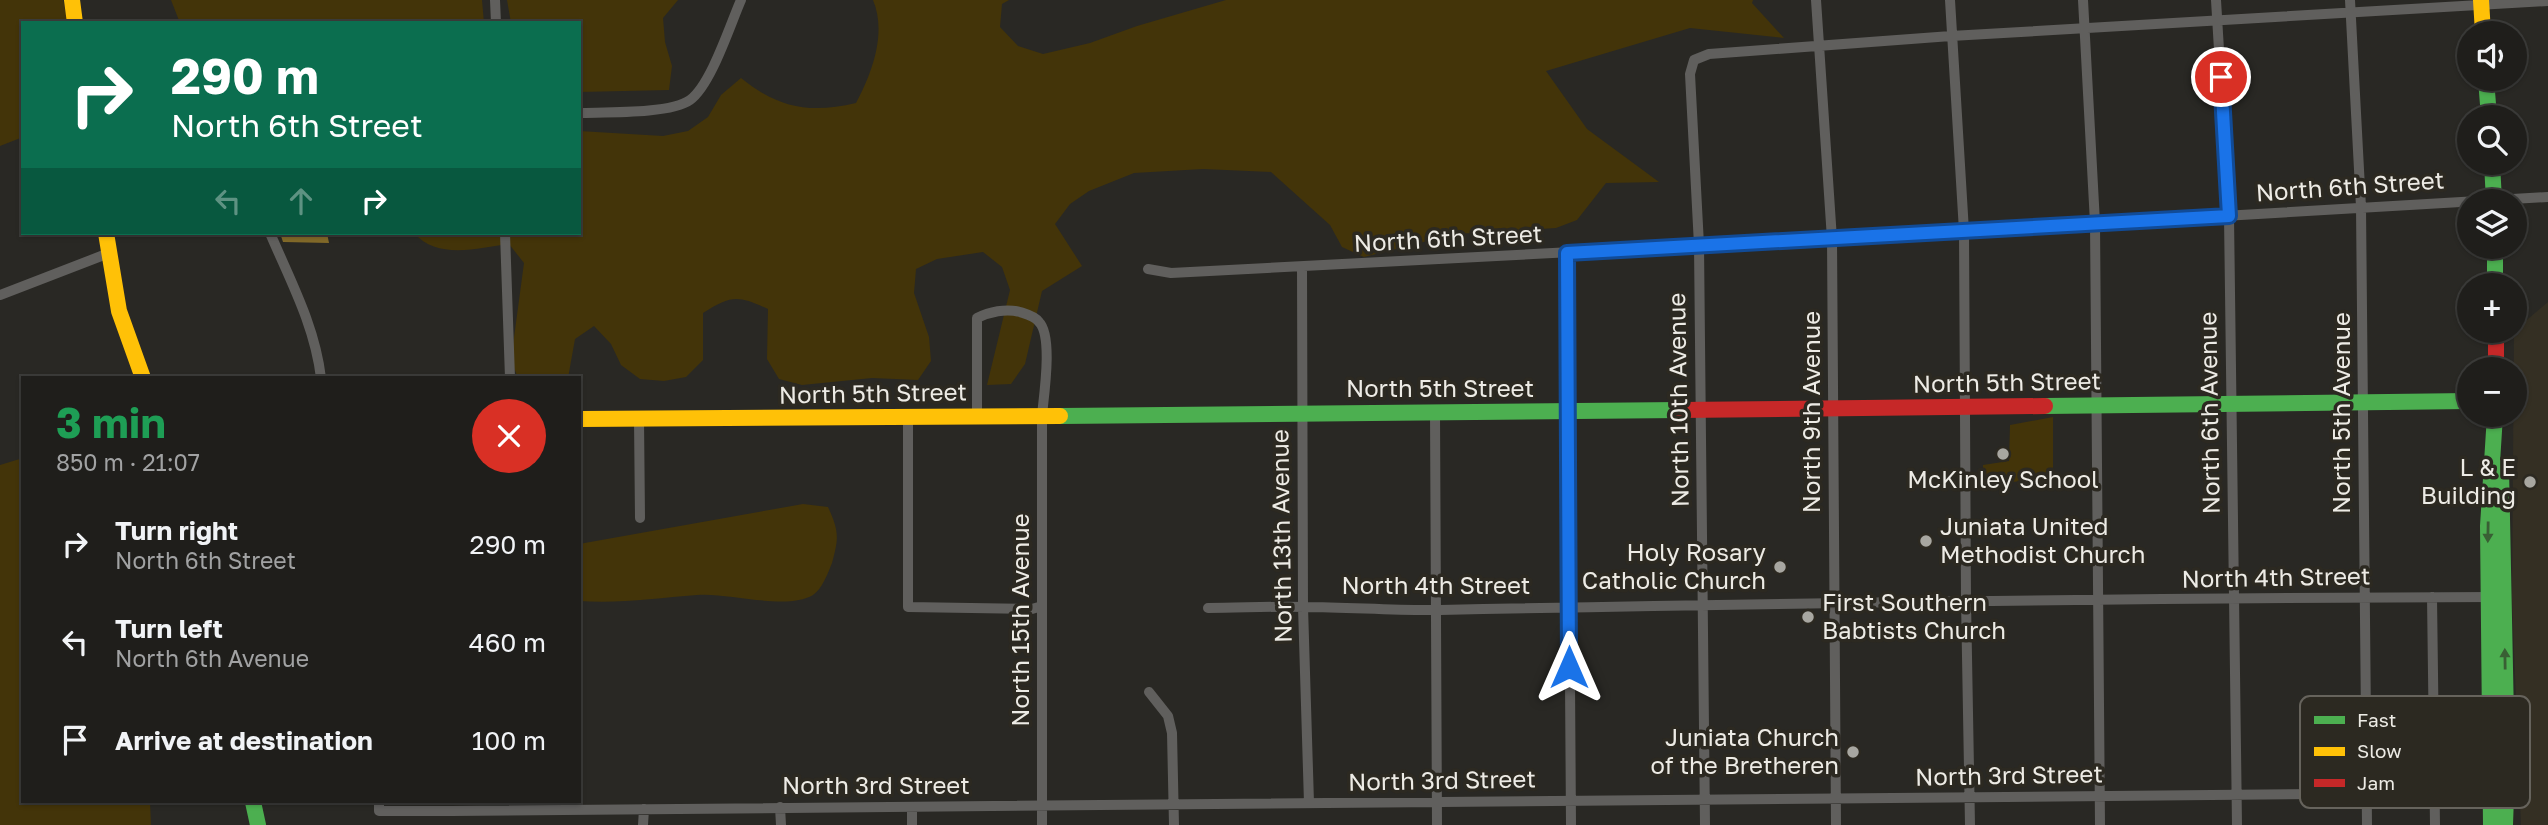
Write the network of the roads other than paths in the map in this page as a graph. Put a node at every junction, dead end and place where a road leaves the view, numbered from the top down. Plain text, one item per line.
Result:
1 (72, 0) edge
2 (495, 0) edge
3 (741, 0) edge
4 (1816, 0) edge
5 (1950, 0) edge
6 (2083, 0) edge
7 (2216, 0) edge
8 (2350, 0) edge
9 (2548, 1) edge
10 (2481, 3) edge
11 (2351, 13) junction
12 (75, 21) edge
13 (496, 21) edge
14 (2482, 21) edge
15 (2217, 22) junction
16 (2085, 29) junction
17 (1951, 36) junction
18 (1820, 46) junction
19 (581, 113) edge
20 (2548, 197) edge
21 (2527, 199) edge
22 (2457, 203) edge
23 (2361, 207) junction
24 (2229, 216) junction
25 (2095, 223) junction
26 (1964, 231) junction
27 (106, 235) edge
28 (271, 235) edge
29 (505, 235) edge
30 (1832, 239) junction
31 (1699, 245) junction
32 (109, 253) junction
33 (1567, 253) junction
34 (1302, 267) junction
35 (1148, 269) dead end
36 (0, 295) edge
37 (143, 376) edge
38 (321, 376) edge
39 (510, 376) edge
40 (2457, 401) edge
41 (2363, 402) junction
42 (2230, 404) junction
43 (2097, 405) junction
44 (1965, 406) junction
45 (1834, 408) junction
46 (1700, 409) junction
47 (1568, 411) junction
48 (1301, 412) junction
49 (1435, 413) junction
50 (977, 415) junction
51 (1042, 415) junction
52 (908, 417) junction
53 (581, 419) edge
54 (639, 419) junction
55 (2495, 427) edge
56 (640, 517) dead end
57 (2432, 597) junction
58 (2496, 597) junction
59 (2364, 598) junction
60 (1966, 600) junction
61 (2099, 600) junction
62 (2234, 600) junction
63 (1702, 604) junction
64 (1835, 605) junction
65 (1042, 606) junction
66 (1303, 607) junction
67 (1568, 607) junction
68 (1208, 608) dead end
69 (1436, 610) junction
70 (1149, 692) dead end
71 (2366, 696) edge
72 (2434, 696) edge
73 (2498, 696) edge
74 (2300, 794) edge
75 (2237, 795) junction
76 (2100, 797) junction
77 (1970, 798) junction
78 (1836, 799) junction
79 (1571, 800) junction
80 (1705, 800) junction
81 (1437, 802) junction
82 (253, 803) edge
83 (1309, 803) junction
84 (379, 806) edge
85 (1174, 806) junction
86 (780, 807) junction
87 (912, 807) junction
88 (1042, 807) junction
89 (643, 809) junction
90 (258, 825) edge
91 (643, 825) edge
92 (781, 825) edge
93 (912, 825) edge
94 (1042, 825) edge
95 (1174, 825) edge
96 (1437, 825) edge
97 (1571, 825) edge
98 (1705, 825) edge
99 (1836, 825) edge
100 (1970, 825) edge
101 (2100, 825) edge
102 (2237, 825) edge

1 - 12 street
2 - 13 street
3 - 19 street
4 - 18 street, North 9th Avenue
5 - 17 street
6 - 16 street
7 - 15 street, North 6th Avenue
8 - 11 street, North 5th Avenue
9 - 10 street
10 - 11 street
10 - 14 street
11 - 15 street
11 - 23 street, North 5th Avenue
15 - 16 street
15 - 24 street, North 6th Avenue
16 - 17 street
16 - 25 street
17 - 18 street
17 - 26 street
18 - 30 street, North 9th Avenue
18 - 31 street, North 10th Avenue
20 - 21 street, North 6th Street
22 - 23 street, North 6th Street
23 - 24 street, North 6th Street
23 - 41 street, North 5th Avenue
24 - 25 street, North 6th Street
24 - 42 street, North 6th Avenue
25 - 26 street, North 6th Street
25 - 43 street
26 - 30 street, North 6th Street
26 - 44 street
27 - 32 street
28 - 38 street
29 - 39 street
30 - 31 street, North 6th Street
30 - 45 street, North 9th Avenue
31 - 33 street, North 6th Street
31 - 46 street, North 10th Avenue
32 - 36 street
32 - 37 street
33 - 34 street, North 6th Street
33 - 47 street
34 - 35 street, North 6th Street
34 - 48 street, North 13th Avenue
40 - 41 street, North 5th Street
41 - 42 street, North 5th Street
41 - 59 street, North 5th Avenue
42 - 43 street, North 5th Street
42 - 62 street, North 6th Avenue
43 - 44 street, North 5th Street
43 - 61 street
44 - 45 street, North 5th Street
44 - 60 street
45 - 46 street, North 5th Street
45 - 64 street, North 9th Avenue
46 - 47 street, North 5th Street
46 - 63 street, North 10th Avenue
47 - 49 street, North 5th Street
47 - 67 street
48 - 49 street, North 5th Street
48 - 51 street, North 5th Street
48 - 66 street, North 13th Avenue
49 - 69 street
50 - 51 street, North 5th Street
50 - 51 street, North 15th Avenue
50 - 52 street, North 5th Street
51 - 65 street, North 15th Avenue
52 - 54 street, North 5th Street
52 - 65 street
53 - 54 street, North 5th Street
54 - 56 street
55 - 58 street
57 - 58 street, North 4th Street
57 - 59 street, North 4th Street
57 - 72 street
58 - 73 street
59 - 62 street, North 4th Street
59 - 71 street, North 5th Avenue
60 - 61 street, North 4th Street
60 - 64 street, North 4th Street
60 - 77 street
61 - 62 street, North 4th Street
61 - 76 street
62 - 75 street, North 6th Avenue
63 - 64 street, North 4th Street
63 - 67 street, North 4th Street
63 - 80 street, North 10th Avenue
64 - 78 street, North 9th Avenue
65 - 88 street, North 15th Avenue
66 - 68 street, North 4th Street
66 - 69 street, North 4th Street
66 - 83 street, North 13th Avenue
67 - 69 street, North 4th Street
67 - 79 street
69 - 81 street
70 - 85 street
74 - 75 street, North 3rd Street
75 - 76 street, North 3rd Street
75 - 102 street, North 6th Avenue
76 - 77 street, North 3rd Street
76 - 101 street
77 - 78 street, North 3rd Street
77 - 100 street
78 - 80 street, North 3rd Street
78 - 99 street, North 9th Avenue
79 - 80 street, North 3rd Street
79 - 81 street, North 3rd Street
79 - 97 street
80 - 98 street, North 10th Avenue
81 - 83 street, North 3rd Street
81 - 96 street
82 - 90 street
83 - 85 street, North 3rd Street
84 - 89 street, North 3rd Street
85 - 88 street, North 3rd Street
85 - 95 street
86 - 87 street, North 3rd Street
86 - 89 street, North 3rd Street
86 - 92 street
87 - 88 street, North 3rd Street
87 - 93 street
88 - 94 street, North 15th Avenue
89 - 91 street

